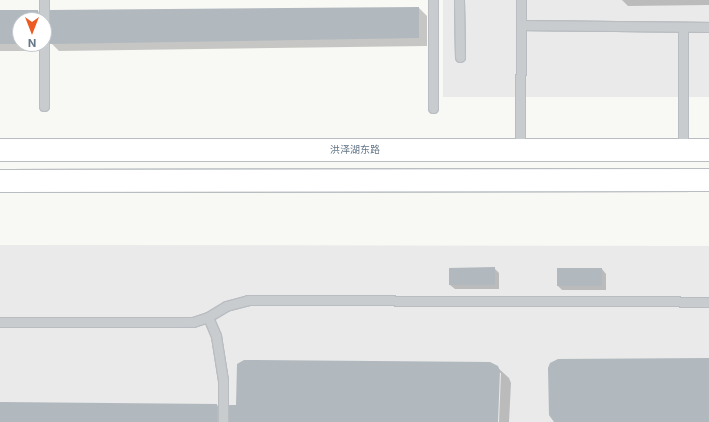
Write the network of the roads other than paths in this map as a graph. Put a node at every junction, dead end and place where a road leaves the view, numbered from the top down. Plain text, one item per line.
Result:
1 (44, 0) edge
2 (433, 0) edge
3 (459, 0) edge
4 (521, 0) edge
5 (521, 25) junction
6 (684, 27) junction
7 (709, 27) edge
8 (460, 57) dead end
9 (44, 106) dead end
10 (433, 108) dead end
11 (0, 150) edge
12 (520, 150) junction
13 (684, 150) junction
14 (709, 150) edge
15 (709, 180) edge
16 (0, 181) edge
17 (709, 302) edge
18 (208, 317) junction
19 (0, 322) edge
20 (223, 422) edge

1 - 9 lane
2 - 10 lane
3 - 8 lane
4 - 5 lane
5 - 6 lane
5 - 12 lane
6 - 7 lane
6 - 13 lane
11 - 12 main road, 洪泽湖东路
12 - 13 main road, 洪泽湖东路
13 - 14 main road, 洪泽湖东路
15 - 16 main road
17 - 18 lane
18 - 19 lane
18 - 20 lane

